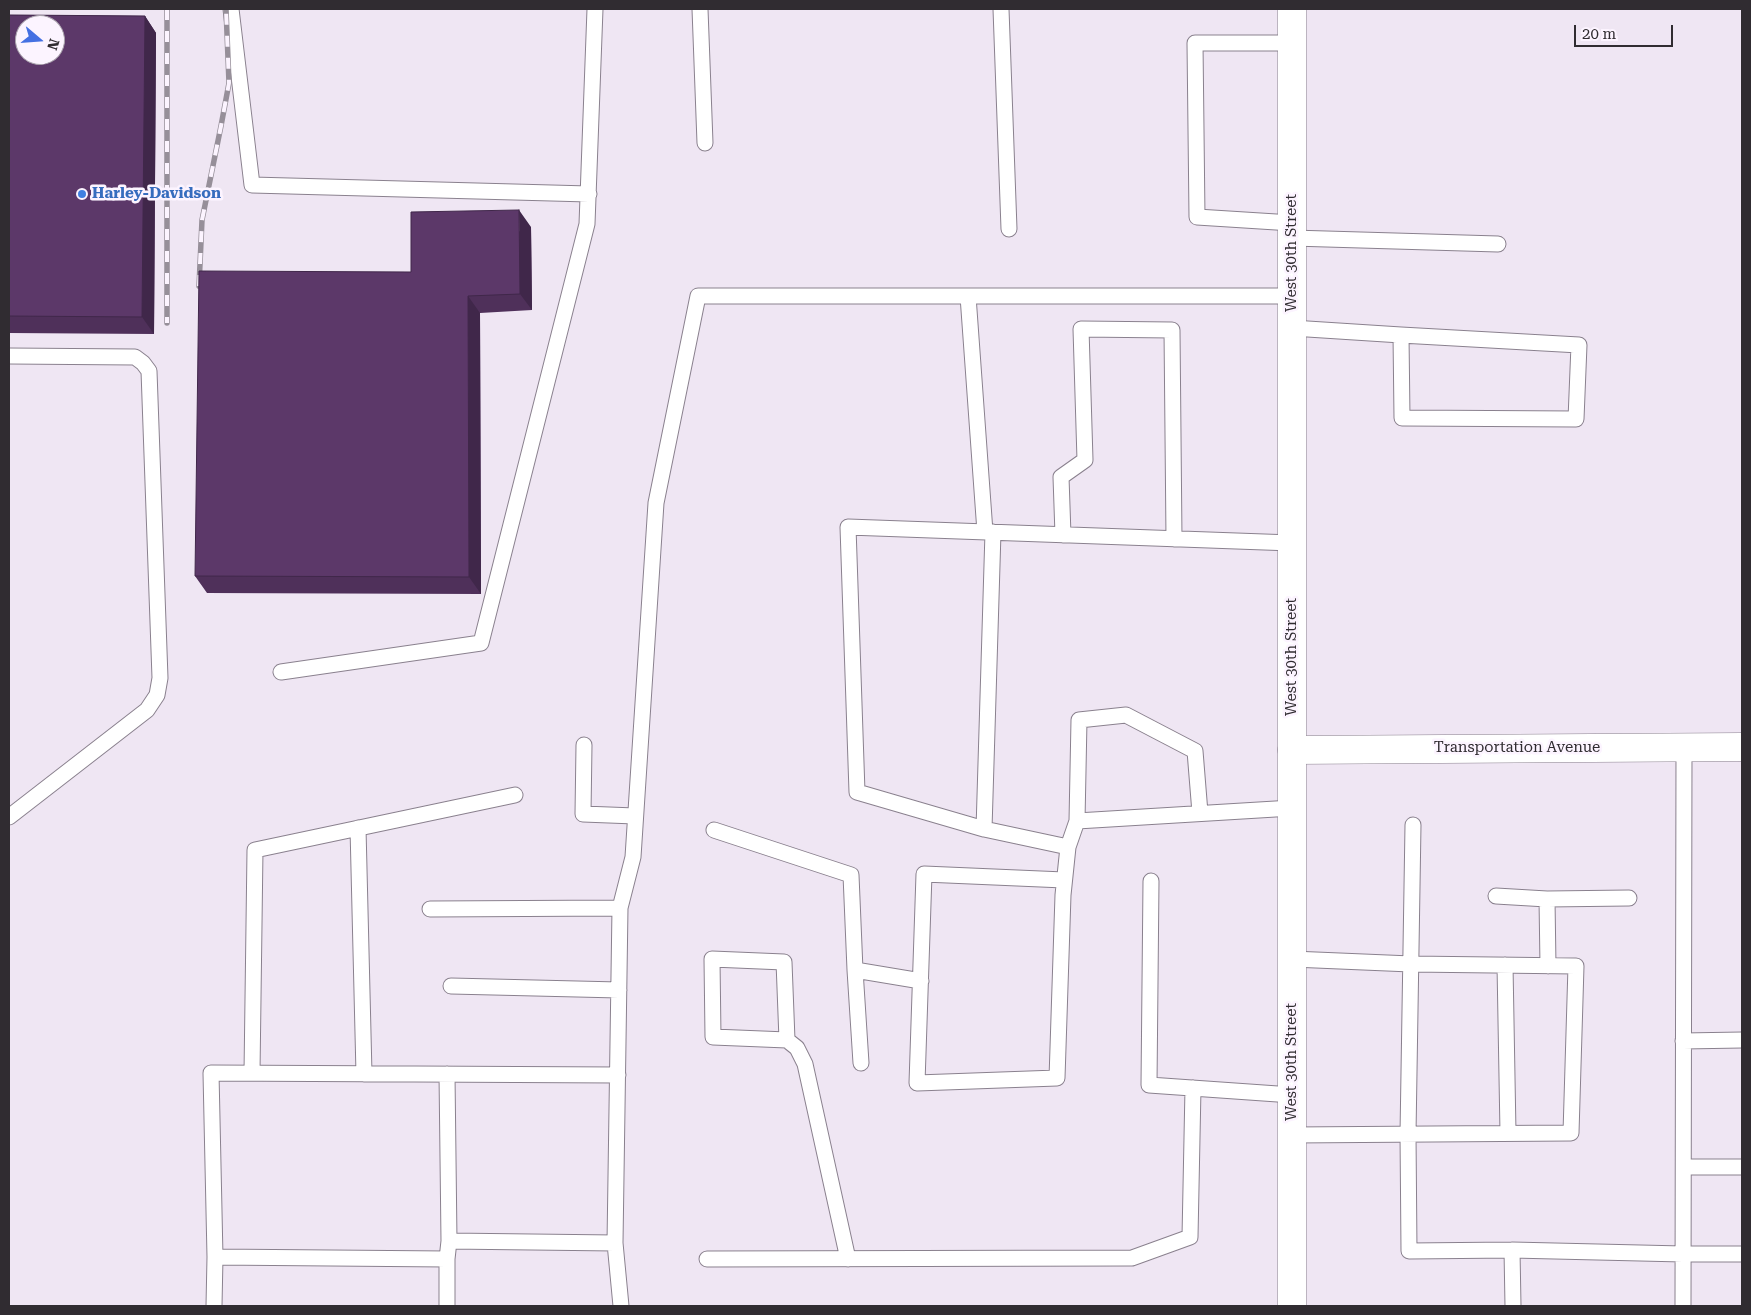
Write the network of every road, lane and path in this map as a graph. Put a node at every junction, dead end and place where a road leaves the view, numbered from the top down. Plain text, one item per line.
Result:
1 (232, 9) edge
2 (595, 9) edge
3 (700, 9) edge
4 (1001, 9) edge
5 (1292, 9) edge
6 (1292, 43) junction
7 (705, 143) dead end
8 (588, 194) junction
9 (1009, 229) dead end
10 (1292, 230) junction
11 (1498, 244) dead end
12 (968, 296) junction
13 (1292, 296) junction
14 (1292, 328) junction
15 (1401, 335) junction
16 (9, 356) edge
17 (989, 532) junction
18 (1063, 535) junction
19 (1174, 539) junction
20 (1292, 542) junction
21 (281, 672) dead end
22 (584, 745) dead end
23 (1684, 747) junction
24 (1742, 747) edge
25 (1292, 750) junction
26 (514, 795) dead end
27 (1292, 808) junction
28 (1200, 813) junction
29 (636, 816) junction
30 (9, 817) edge
31 (1078, 821) junction
32 (1413, 825) dead end
33 (358, 828) junction
34 (984, 829) junction
35 (714, 830) dead end
36 (1068, 847) junction
37 (1064, 880) junction
38 (1151, 881) dead end
39 (1496, 896) dead end
40 (1630, 898) dead end
41 (1547, 899) junction
42 (620, 908) junction
43 (430, 909) dead end
44 (1292, 959) junction
45 (1411, 964) junction
46 (1504, 965) junction
47 (1548, 966) junction
48 (855, 970) junction
49 (921, 981) junction
50 (451, 986) dead end
51 (619, 990) junction
52 (787, 1040) junction
53 (1742, 1040) edge
54 (1684, 1042) junction
55 (861, 1063) dead end
56 (252, 1073) junction
57 (364, 1074) junction
58 (447, 1074) junction
59 (618, 1075) junction
60 (1193, 1088) junction
61 (1292, 1095) junction
62 (1508, 1133) junction
63 (1408, 1134) junction
64 (1292, 1135) junction
65 (1684, 1167) junction
66 (1742, 1167) edge
67 (449, 1241) junction
68 (615, 1243) junction
69 (1512, 1250) junction
70 (1683, 1254) junction
71 (1742, 1254) edge
72 (215, 1257) junction
73 (447, 1259) junction
74 (706, 1259) dead end
75 (848, 1259) junction
76 (214, 1306) edge
77 (447, 1306) edge
78 (621, 1306) edge
79 (1292, 1306) edge
80 (1513, 1306) edge
81 (1683, 1306) edge

1 - 8 lane
2 - 8 lane
3 - 7 lane
4 - 9 lane
5 - 6 street, West 30th Street
6 - 10 street, West 30th Street
6 - 10 lane
8 - 21 lane
10 - 11 lane
10 - 13 street, West 30th Street
12 - 13 lane
12 - 17 lane
12 - 29 lane
13 - 14 street, West 30th Street
14 - 15 lane
14 - 20 street, West 30th Street
15 - 15 lane
16 - 30 lane
17 - 18 lane
17 - 34 lane
17 - 34 lane
18 - 19 lane
18 - 19 lane
19 - 20 lane
20 - 25 street, West 30th Street
22 - 29 lane
23 - 24 street, Transportation Avenue
23 - 25 street, Transportation Avenue
23 - 54 lane
25 - 27 street, West 30th Street
26 - 33 lane
27 - 28 lane
27 - 44 street, West 30th Street
28 - 31 lane
28 - 31 lane
29 - 42 lane
31 - 36 lane
32 - 45 lane
33 - 56 lane
33 - 57 lane
34 - 36 lane
35 - 48 lane
36 - 37 lane
37 - 49 lane
37 - 49 lane
38 - 60 lane
39 - 41 lane
40 - 41 lane
41 - 47 lane
42 - 43 lane
42 - 51 lane
44 - 45 lane
44 - 61 street, West 30th Street
45 - 46 lane
45 - 63 lane
46 - 47 lane
46 - 62 lane
47 - 62 lane
48 - 49 lane
48 - 55 lane
50 - 51 lane
51 - 59 lane
52 - 52 lane
52 - 75 lane
53 - 54 lane
54 - 65 lane
56 - 57 lane
56 - 72 lane
57 - 58 lane
58 - 59 lane
58 - 67 lane
59 - 68 lane
60 - 61 lane
60 - 75 lane
61 - 64 street, West 30th Street
62 - 63 lane
63 - 64 lane
63 - 69 lane
64 - 79 street, West 30th Street
65 - 66 lane
65 - 70 lane
67 - 68 lane
67 - 73 lane
68 - 78 lane
69 - 70 lane
69 - 80 lane
70 - 71 lane
70 - 81 lane
72 - 73 lane
72 - 76 lane
73 - 77 lane
74 - 75 lane

